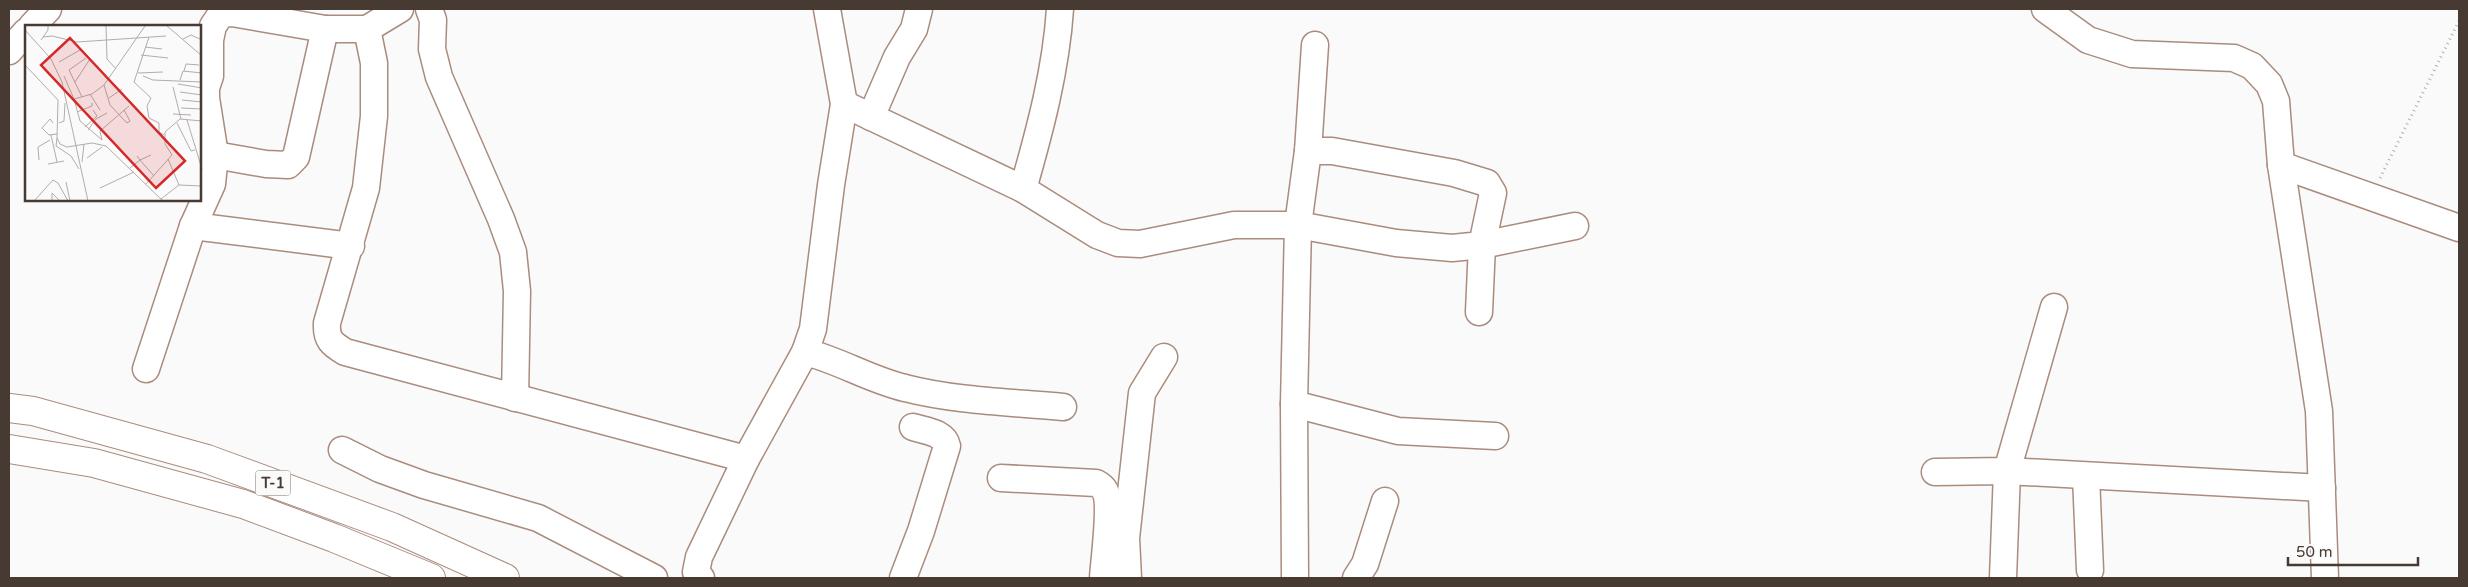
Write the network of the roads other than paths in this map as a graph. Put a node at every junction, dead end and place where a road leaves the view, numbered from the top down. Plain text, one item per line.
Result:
1 (48, 9) edge
2 (400, 9) edge
3 (429, 9) edge
4 (827, 9) edge
5 (919, 9) edge
6 (1060, 9) edge
7 (2045, 9) edge
8 (33, 25) edge
9 (325, 28) junction
10 (367, 29) junction
11 (25, 33) edge
12 (1315, 45) dead end
13 (9, 50) edge
14 (844, 104) junction
15 (871, 117) junction
16 (1308, 151) junction
17 (215, 155) junction
18 (2281, 165) junction
19 (1023, 188) junction
20 (1298, 225) junction
21 (192, 226) junction
22 (1575, 226) dead end
23 (2459, 228) edge
24 (1482, 245) junction
25 (351, 246) junction
26 (2054, 307) dead end
27 (1479, 312) dead end
28 (805, 352) junction
29 (1164, 357) dead end
30 (146, 368) dead end
31 (515, 398) junction
32 (1294, 404) junction
33 (1063, 407) dead end
34 (21, 410) edge
35 (913, 427) dead end
36 (1495, 436) dead end
37 (10, 450) edge
38 (342, 450) dead end
39 (746, 459) junction
40 (2006, 471) junction
41 (1935, 472) dead end
42 (2086, 476) junction
43 (1001, 478) dead end
44 (2322, 488) junction
45 (1385, 501) dead end
46 (2090, 570) dead end
47 (695, 576) edge
48 (431, 578) edge
49 (505, 578) edge
50 (654, 578) edge
51 (903, 578) edge
52 (1103, 578) edge
53 (1128, 578) edge
54 (1295, 578) edge
55 (1356, 578) edge
56 (2003, 578) edge
57 (2325, 578) edge

1 - 8 street
2 - 10 street
3 - 31 street
4 - 14 street
5 - 15 street
6 - 19 street
7 - 18 street
9 - 10 street
9 - 17 street
9 - 17 street
10 - 25 street
11 - 13 street
12 - 16 street
14 - 15 street
14 - 28 street
15 - 19 street
16 - 20 street
16 - 24 street
17 - 21 street
18 - 23 street
18 - 44 street
19 - 20 street
20 - 24 street
20 - 32 street
21 - 25 street
21 - 30 street
22 - 24 street
24 - 27 street
25 - 31 street
26 - 40 street
28 - 33 street
28 - 39 street
29 - 53 street
31 - 39 street
32 - 36 street
32 - 54 street
34 - 49 highway, T-1
35 - 51 street
37 - 48 highway, T-1
38 - 50 street
39 - 47 street
40 - 41 street
40 - 42 street
40 - 56 street
42 - 44 street
42 - 46 street
43 - 52 street
44 - 57 street
45 - 55 street

